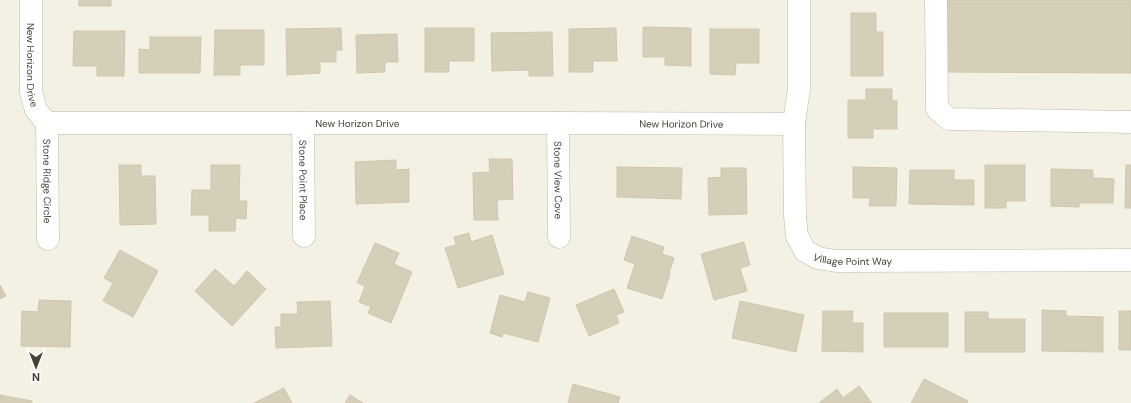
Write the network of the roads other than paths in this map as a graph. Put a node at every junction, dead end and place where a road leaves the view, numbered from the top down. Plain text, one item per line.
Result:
1 (31, 0) edge
2 (799, 0) edge
3 (936, 0) edge
4 (47, 122) junction
5 (558, 122) junction
6 (1131, 122) edge
7 (303, 123) junction
8 (794, 124) junction
9 (304, 236) dead end
10 (559, 238) dead end
11 (48, 239) dead end
12 (1131, 260) edge

1 - 4 street, New Horizon Drive
2 - 8 street, Village Point Way
3 - 6 street
4 - 7 street, New Horizon Drive
4 - 11 street, Stone Ridge Circle
5 - 7 street, New Horizon Drive
5 - 8 street, New Horizon Drive
5 - 10 street, Stone View Cove
7 - 9 street, Stone Point Place
8 - 12 street, Village Point Way

